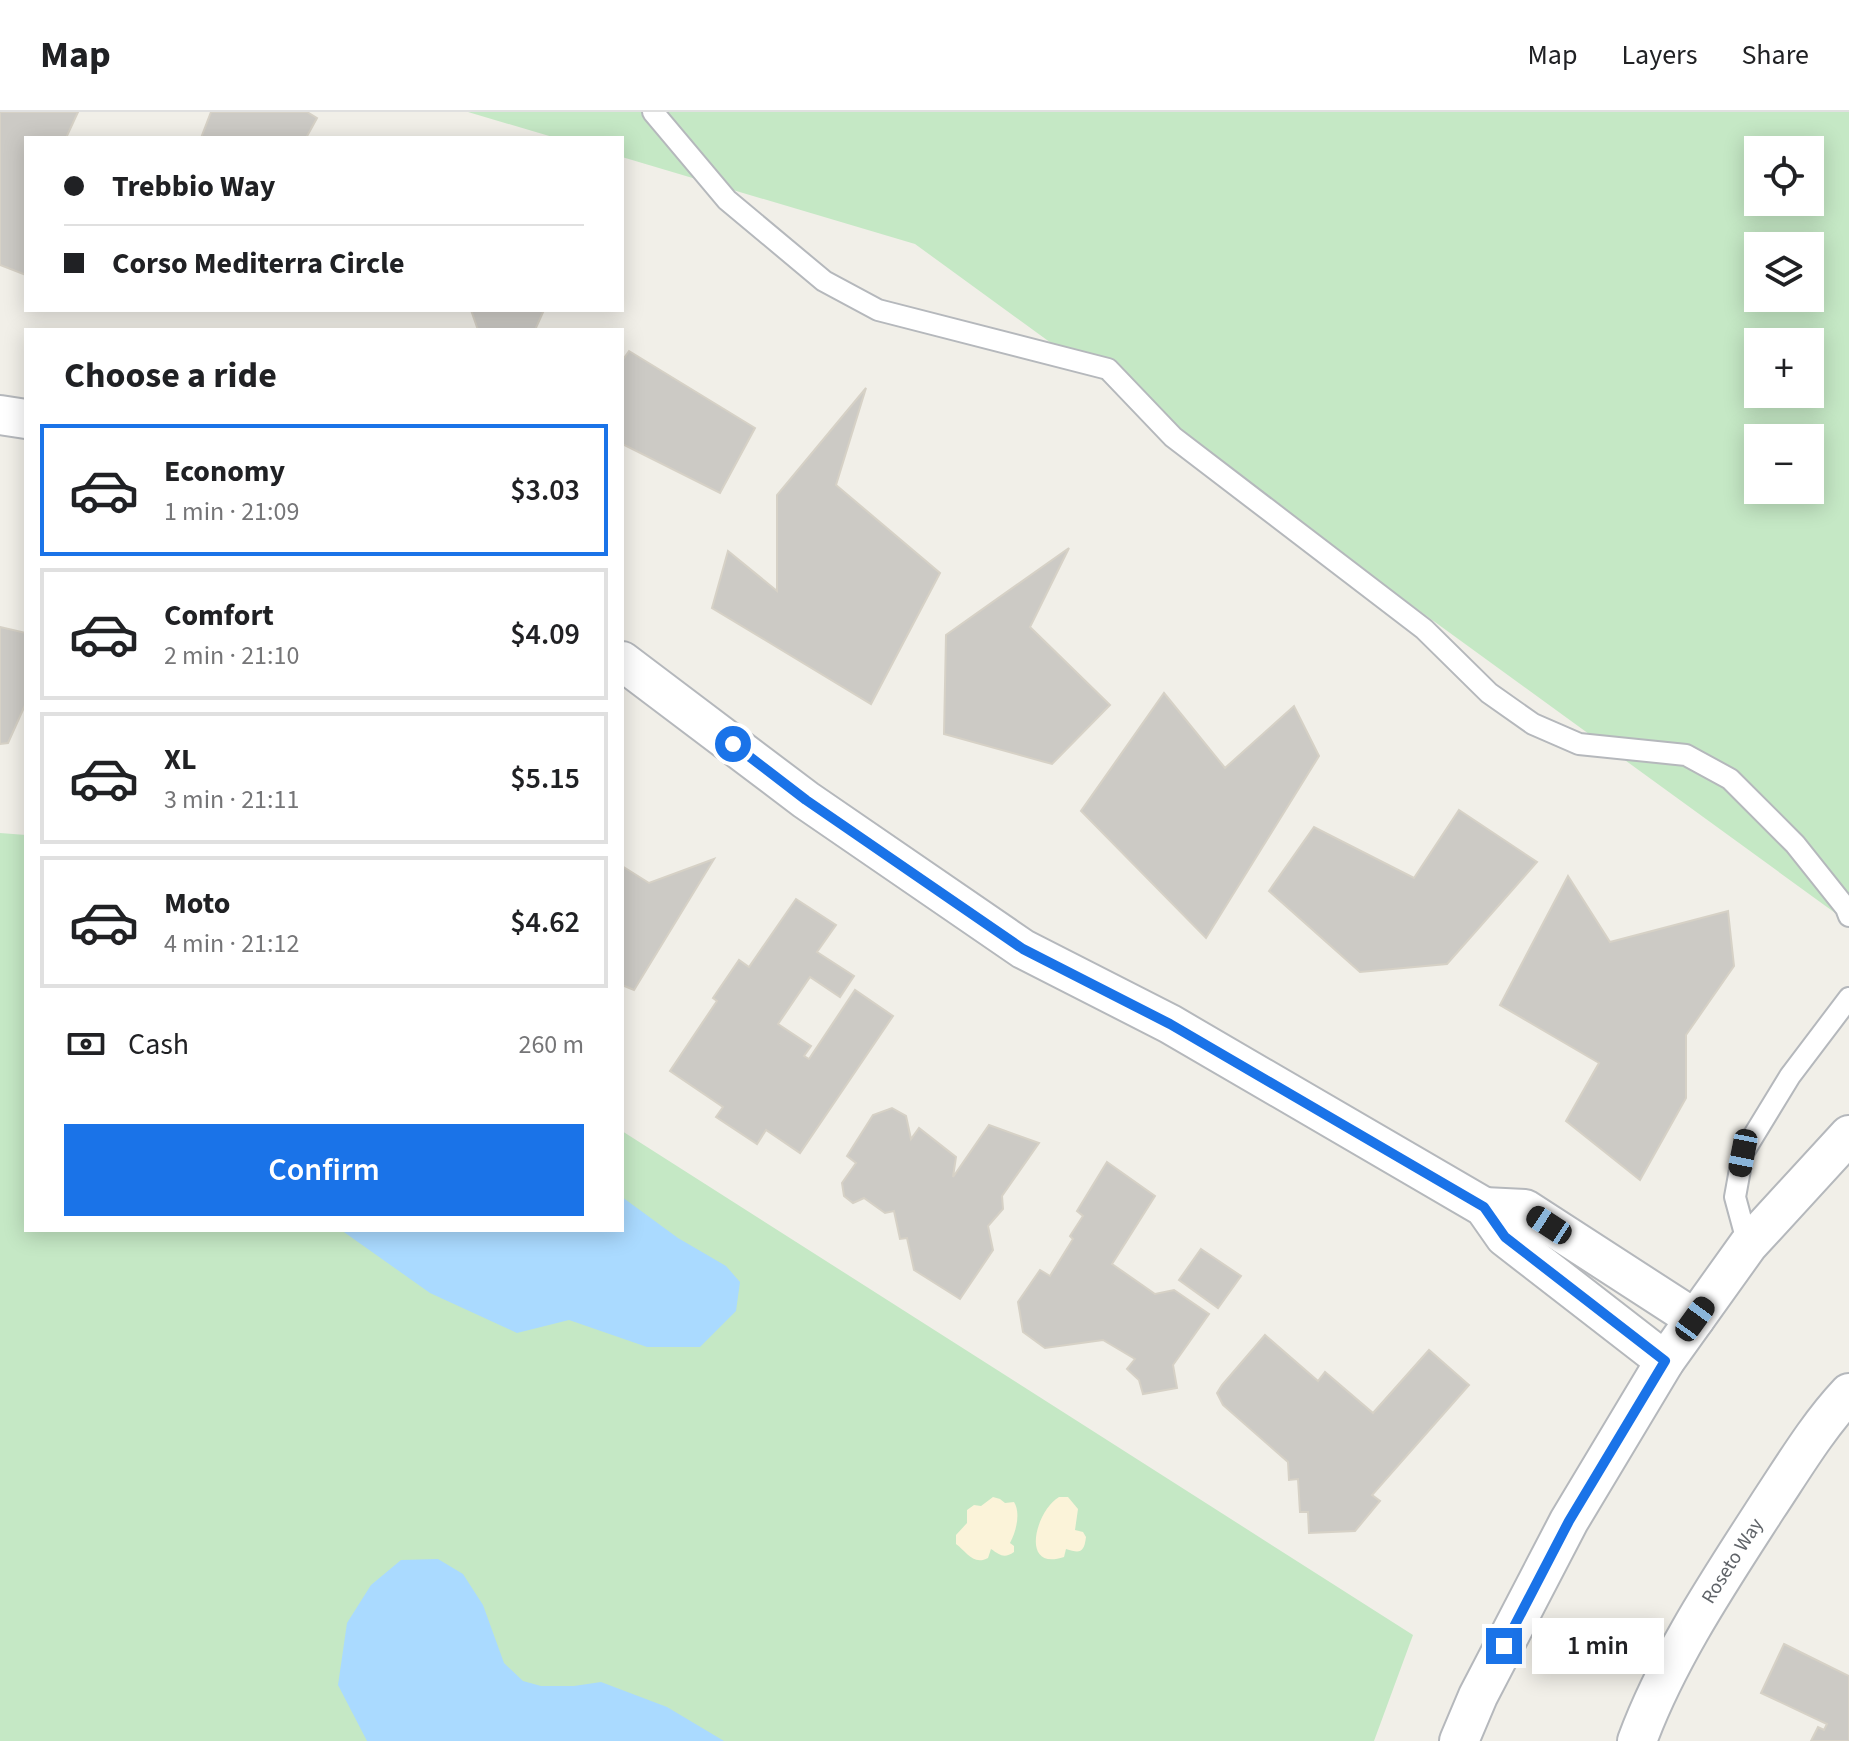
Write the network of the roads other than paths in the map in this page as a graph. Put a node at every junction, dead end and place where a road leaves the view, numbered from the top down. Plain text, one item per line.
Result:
1 (653, 112) edge
2 (0, 415) edge
3 (24, 419) edge
4 (624, 663) edge
5 (1849, 916) edge
6 (1849, 998) edge
7 (1849, 1135) edge
8 (1484, 1207) junction
9 (1748, 1245) junction
10 (1695, 1319) junction
11 (1665, 1361) junction
12 (1849, 1393) edge
13 (1459, 1741) edge
14 (1637, 1741) edge

1 - 5 lane
2 - 3 street
4 - 8 street
6 - 9 lane
7 - 9 street
8 - 10 street
8 - 11 street
9 - 10 street
10 - 11 street
11 - 13 street
12 - 14 street, Roseto Way

